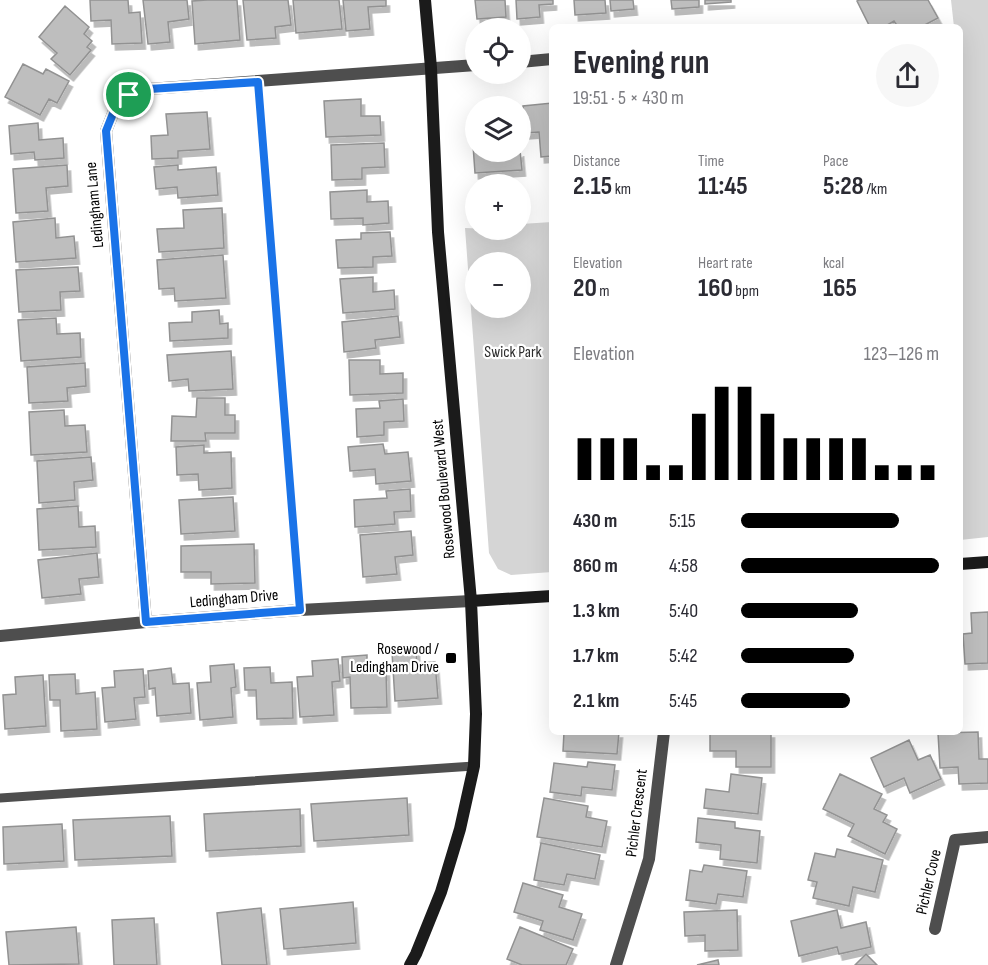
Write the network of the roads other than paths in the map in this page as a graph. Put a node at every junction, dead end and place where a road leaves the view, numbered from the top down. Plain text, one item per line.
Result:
1 (425, 0) edge
2 (549, 59) edge
3 (531, 61) edge
4 (465, 66) edge
5 (431, 68) junction
6 (258, 82) junction
7 (988, 562) edge
8 (963, 564) edge
9 (549, 596) edge
10 (471, 601) junction
11 (300, 610) junction
12 (146, 622) junction
13 (0, 636) edge
14 (664, 735) edge
15 (474, 766) junction
16 (0, 798) edge
17 (988, 837) edge
18 (935, 929) dead end
19 (410, 965) edge
20 (616, 965) edge

1 - 5 street, Rosewood Boulevard West
2 - 3 street
4 - 5 street, Ledingham Lane
5 - 6 street, Ledingham Lane
5 - 10 street, Rosewood Boulevard West
6 - 11 lane
6 - 12 street, Ledingham Lane
7 - 8 street
9 - 10 street
10 - 11 street, Ledingham Drive
10 - 15 street, Rosewood Boulevard West
11 - 12 street, Ledingham Drive
12 - 13 street, Ledingham Drive
14 - 20 street, Pichler Crescent
15 - 16 lane
15 - 19 street, Rosewood Boulevard West
17 - 18 street, Pichler Cove

